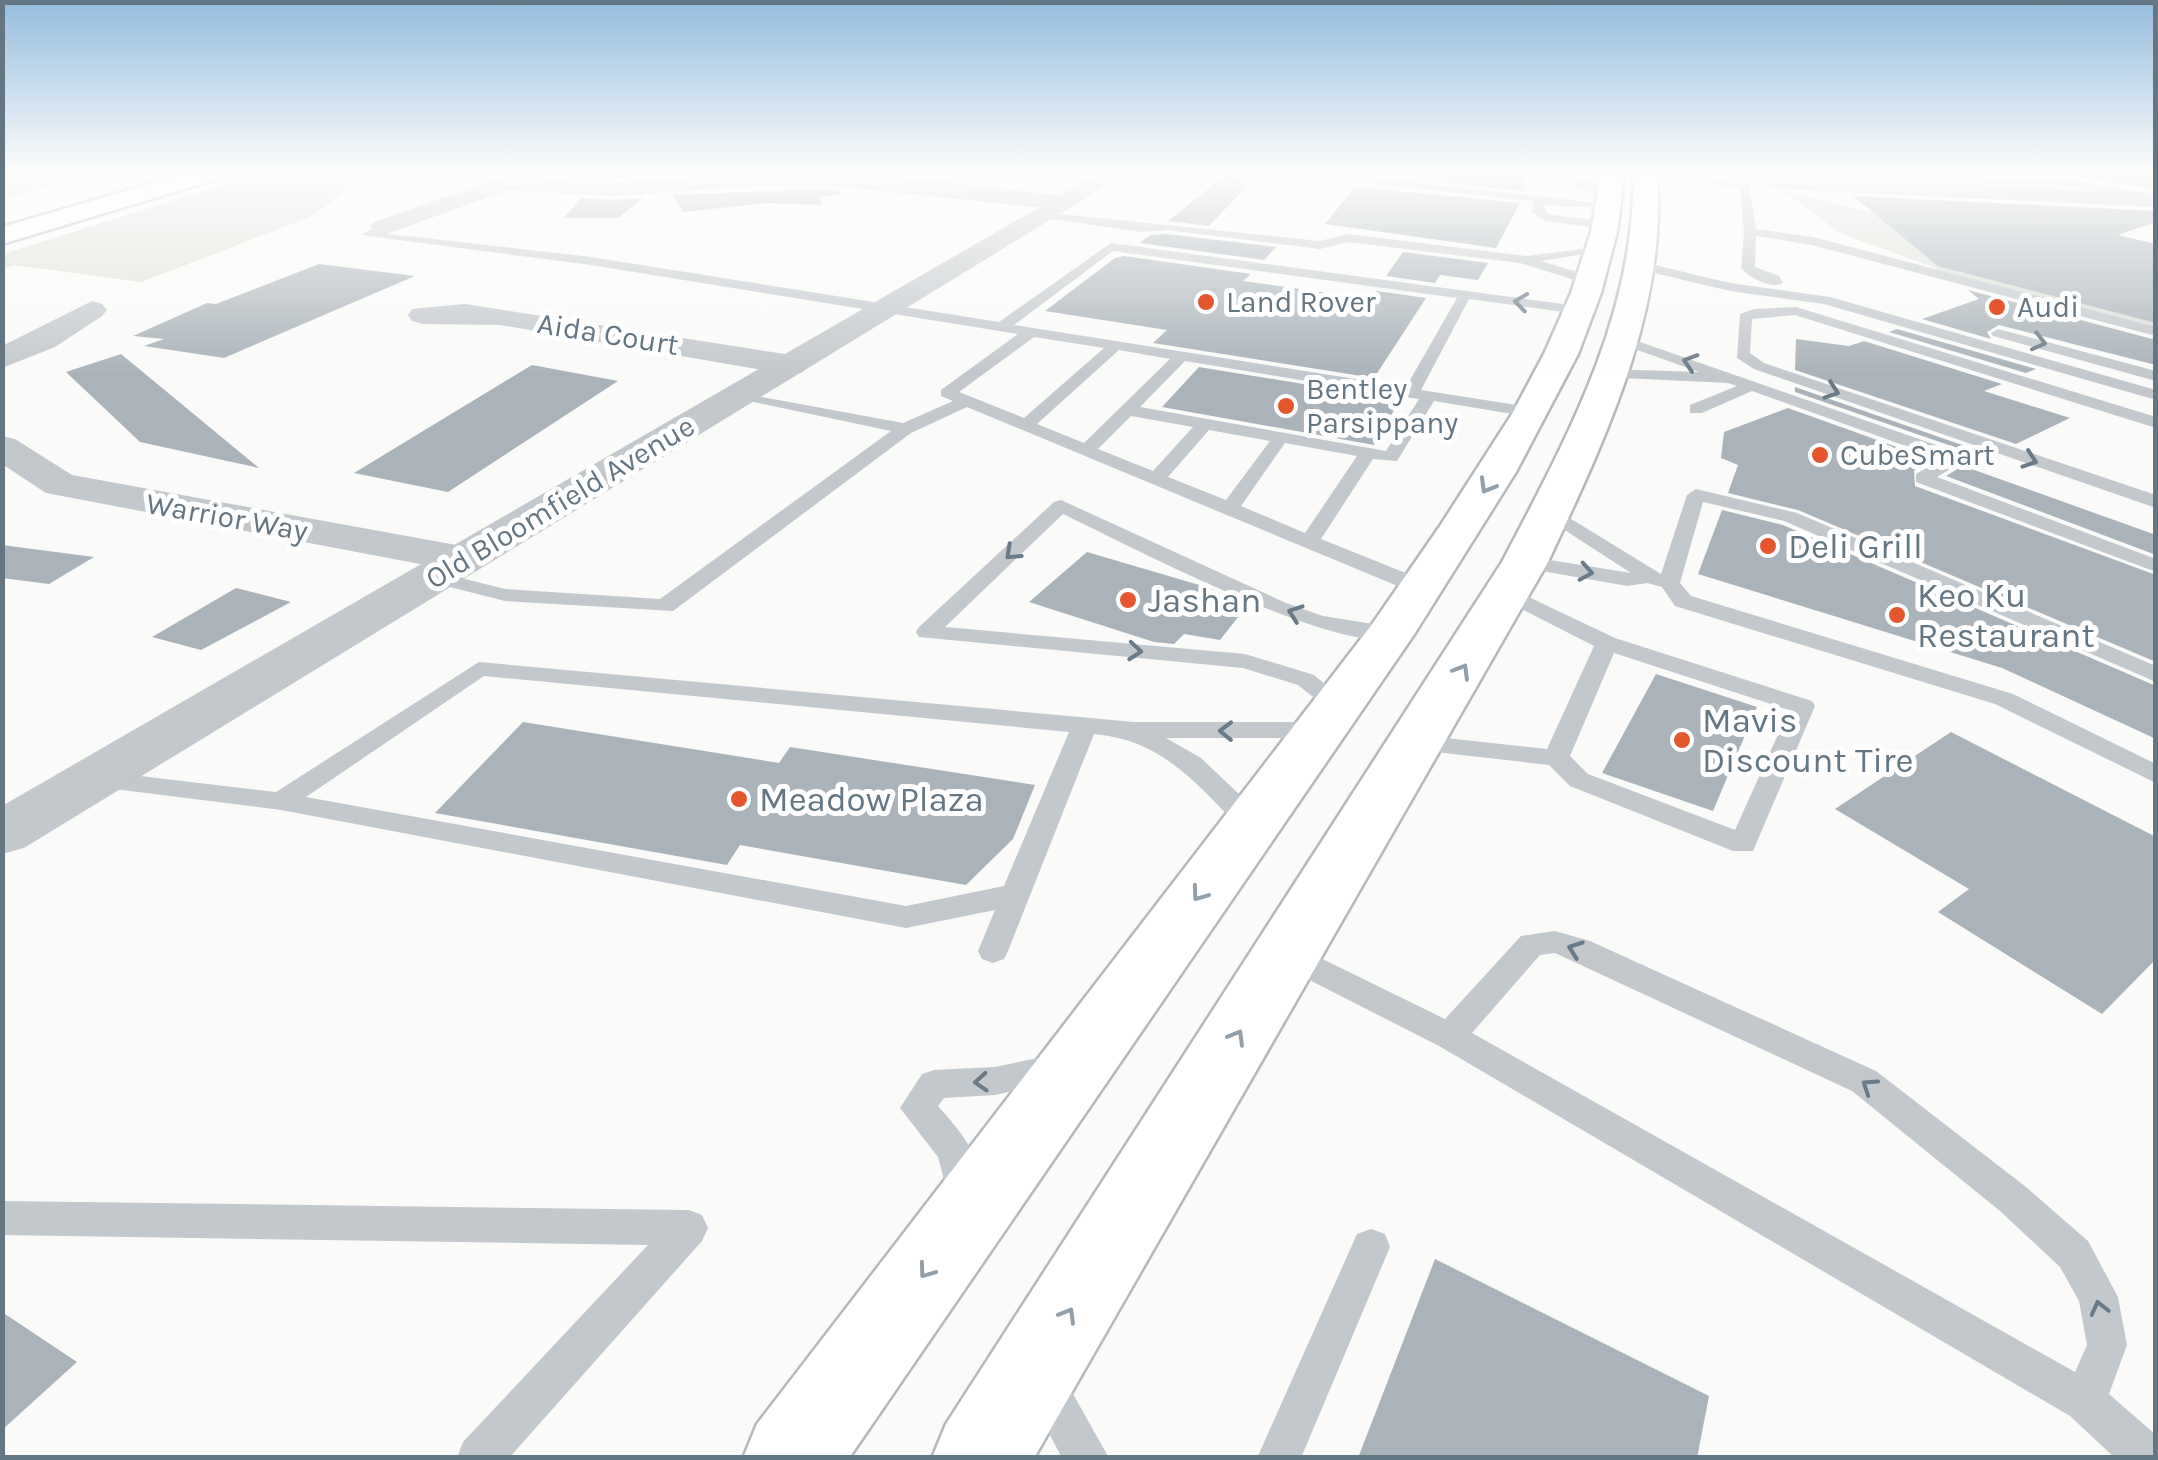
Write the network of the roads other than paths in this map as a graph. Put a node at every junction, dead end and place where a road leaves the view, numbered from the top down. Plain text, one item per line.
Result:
1 (404, 239) edge
2 (1002, 239) edge
3 (1276, 239) edge
4 (1343, 239) edge
5 (1357, 239) edge
6 (1594, 239) edge
7 (1750, 239) edge
8 (1800, 239) edge
9 (1619, 250) edge
10 (1522, 259) junction
11 (1777, 286) junction
12 (1730, 287) junction
13 (1464, 295) junction
14 (888, 307) junction
15 (1853, 307) junction
16 (92, 310) dead end
17 (1796, 311) junction
18 (423, 316) dead end
19 (1823, 319) junction
20 (1003, 326) junction
21 (2156, 332) edge
22 (1042, 333) junction
23 (1158, 338) dead end
24 (1858, 343) dead end
25 (1116, 345) junction
26 (1262, 354) dead end
27 (1182, 356) junction
28 (2, 358) edge
29 (791, 365) junction
30 (2156, 376) edge
31 (1730, 378) junction
32 (1753, 384) junction
33 (1994, 387) dead end
34 (1420, 389) junction
35 (741, 394) junction
36 (2156, 395) edge
37 (2084, 399) junction
38 (968, 401) junction
39 (1696, 409) dead end
40 (1128, 410) junction
41 (1530, 412) junction
42 (2156, 423) edge
43 (1206, 424) junction
44 (1026, 426) junction
45 (905, 429) junction
46 (1281, 437) junction
47 (2, 447) edge
48 (1087, 450) junction
49 (1368, 453) junction
50 (1156, 479) junction
51 (2156, 502) edge
52 (1229, 509) junction
53 (1309, 542) junction
54 (1528, 556) junction
55 (2156, 566) edge
56 (448, 568) junction
57 (1658, 580) junction
58 (1405, 610) junction
59 (1607, 642) junction
60 (2156, 675) edge
61 (1328, 717) junction
62 (1085, 724) junction
63 (1134, 730) junction
64 (1418, 743) junction
65 (1556, 758) junction
66 (2156, 776) edge
67 (95, 778) junction
68 (281, 802) junction
69 (1251, 822) junction
70 (2, 833) edge
71 (1016, 893) junction
72 (994, 951) dead end
73 (1287, 955) junction
74 (1451, 1037) junction
75 (1077, 1064) junction
76 (968, 1213) junction
77 (2, 1218) edge
78 (1371, 1247) dead end
79 (1035, 1368) junction
80 (2086, 1400) junction
81 (478, 1458) edge
82 (792, 1458) edge
83 (980, 1458) edge
84 (1087, 1458) edge
85 (1279, 1458) edge
86 (2148, 1458) edge

1 - 14 lane
2 - 14 street, Old Bloomfield Avenue
3 - 4 lane
5 - 10 lane
6 - 9 lane
7 - 11 lane
8 - 21 lane
9 - 10 lane
9 - 10 lane
9 - 12 lane
9 - 12 lane
9 -> 13 lane
9 - 31 lane
31 -> 9 lane
9 - 41 highway
9 - 54 highway
11 - 12 lane
11 - 15 lane
11 - 17 lane
11 -> 30 lane
13 - 20 lane
13 - 34 lane
14 - 20 lane
14 - 29 street, Old Bloomfield Avenue
15 - 19 lane
15 - 36 lane
16 - 28 street
17 - 19 lane
17 -> 51 lane
18 - 29 street, Aida Court
19 - 24 lane
19 - 37 lane
20 - 22 lane
22 - 23 lane
22 - 25 lane
22 - 38 lane
25 - 27 lane
25 - 44 lane
26 - 34 lane
27 - 34 lane
27 - 40 lane
29 - 35 street, Old Bloomfield Avenue
31 - 32 lane
32 - 39 lane
32 - 55 lane
33 - 37 lane
34 - 41 lane
34 - 49 lane
35 - 45 lane
35 - 56 street, Old Bloomfield Avenue
37 - 42 lane
38 - 44 lane
38 - 45 lane
40 - 43 lane
40 - 48 lane
41 -> 58 highway
43 - 46 lane
43 - 50 lane
44 - 48 lane
45 - 56 lane
46 - 49 lane
46 - 52 lane
47 - 56 street, Warrior Way
48 - 50 lane
49 - 53 lane
50 - 52 lane
52 - 53 lane
53 - 58 lane
54 -> 57 lane
54 - 57 lane
54 - 59 lane
64 -> 54 highway
56 - 67 street, Old Bloomfield Avenue
57 - 60 lane
57 - 66 lane
58 - 61 highway
58 -> 61 lane
59 - 65 lane
59 - 65 lane
61 -> 63 lane
61 - 69 highway
62 - 63 lane
62 - 68 lane
62 - 71 lane
63 - 69 lane
64 - 65 lane
64 - 73 highway
67 - 68 lane
67 - 70 street, Old Bloomfield Avenue
68 - 71 lane
69 -> 75 highway
71 - 72 lane
73 - 74 lane
79 -> 73 highway
74 - 80 lane
80 -> 74 lane
75 - 76 highway
75 -> 76 lane
76 -> 82 highway
77 - 81 lane
78 - 85 lane
79 - 83 highway
79 - 84 lane
80 - 86 lane

